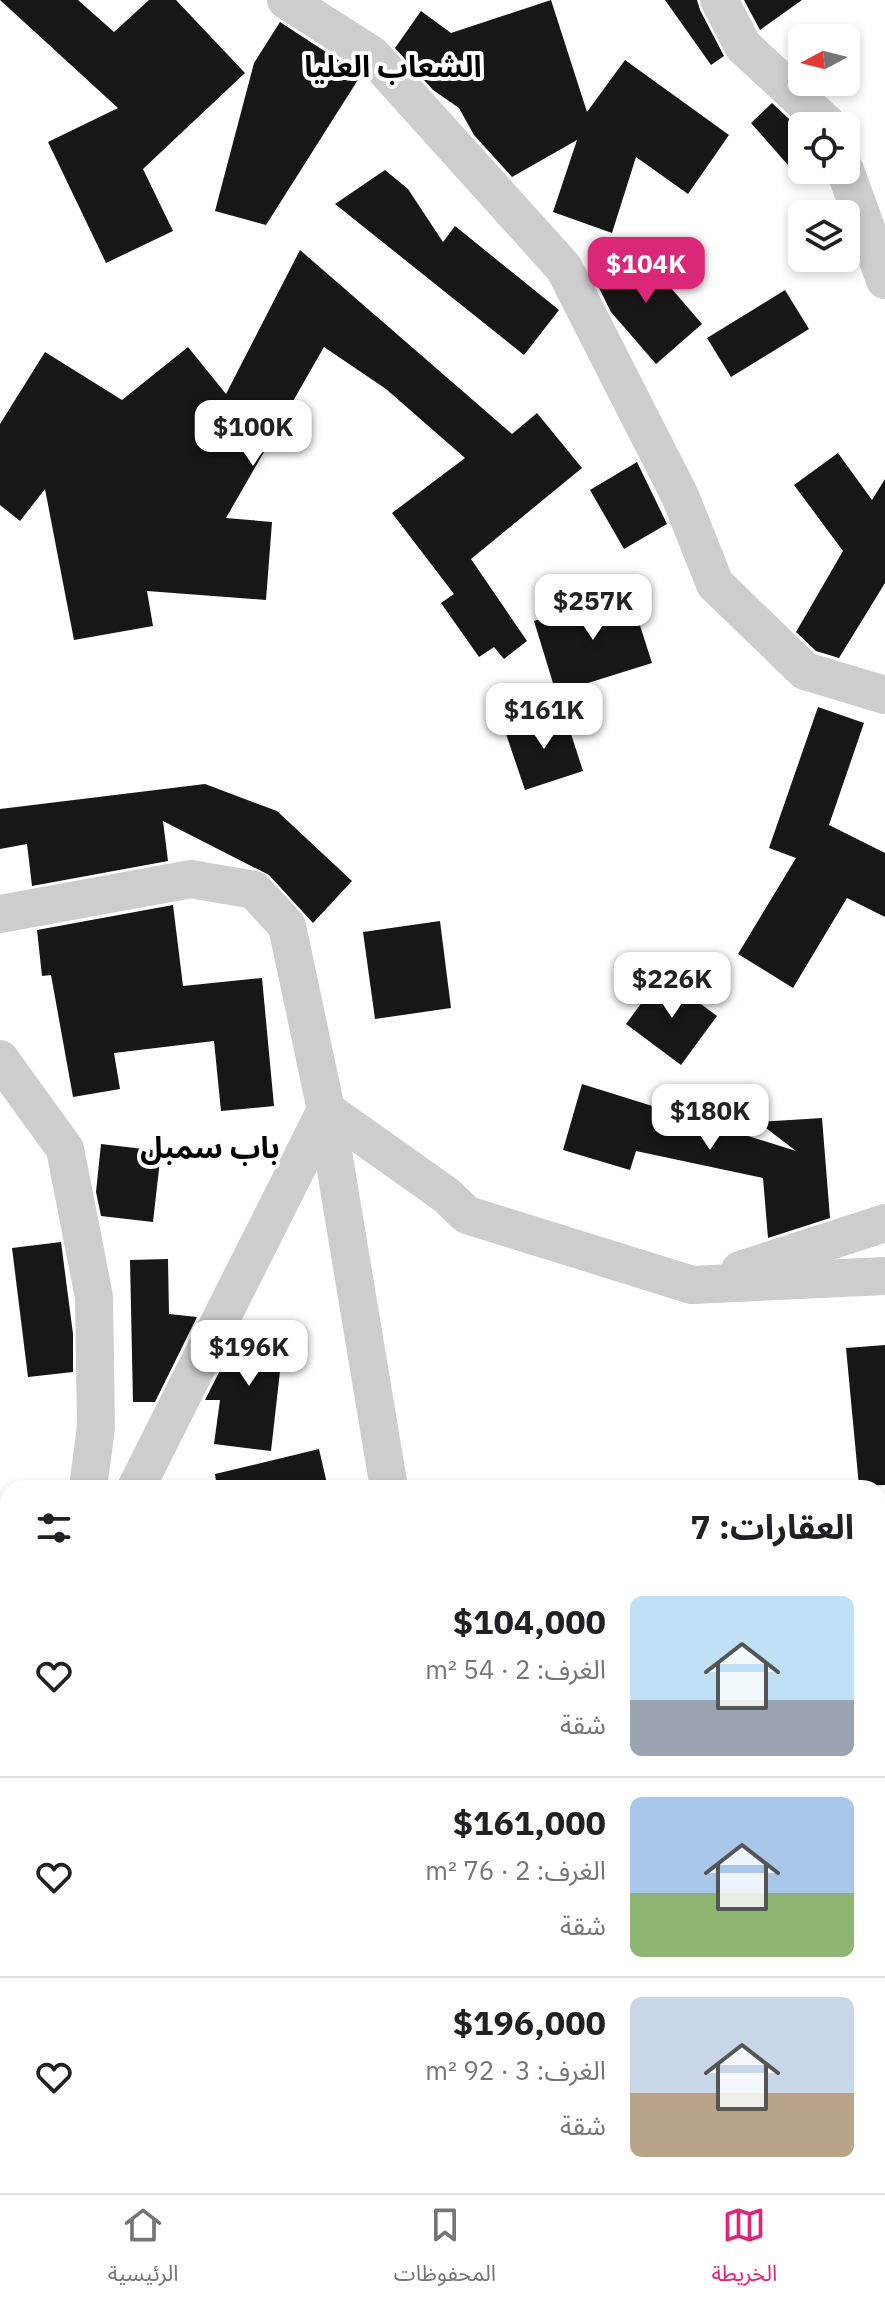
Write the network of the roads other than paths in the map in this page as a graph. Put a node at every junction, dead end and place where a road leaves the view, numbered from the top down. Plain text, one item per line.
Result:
1 (286, 0) edge
2 (719, 0) edge
3 (814, 112) edge
4 (850, 184) edge
5 (885, 280) edge
6 (885, 695) edge
7 (0, 914) edge
8 (0, 1059) edge
9 (326, 1110) junction
10 (885, 1223) edge
11 (885, 1276) edge
12 (692, 1285) junction
13 (89, 1480) edge
14 (140, 1480) edge
15 (388, 1480) edge

1 - 6 street
2 - 3 street
4 - 5 street
7 - 9 street
8 - 13 street
9 - 12 street
9 - 14 street
9 - 15 street
10 - 12 street
11 - 12 street

